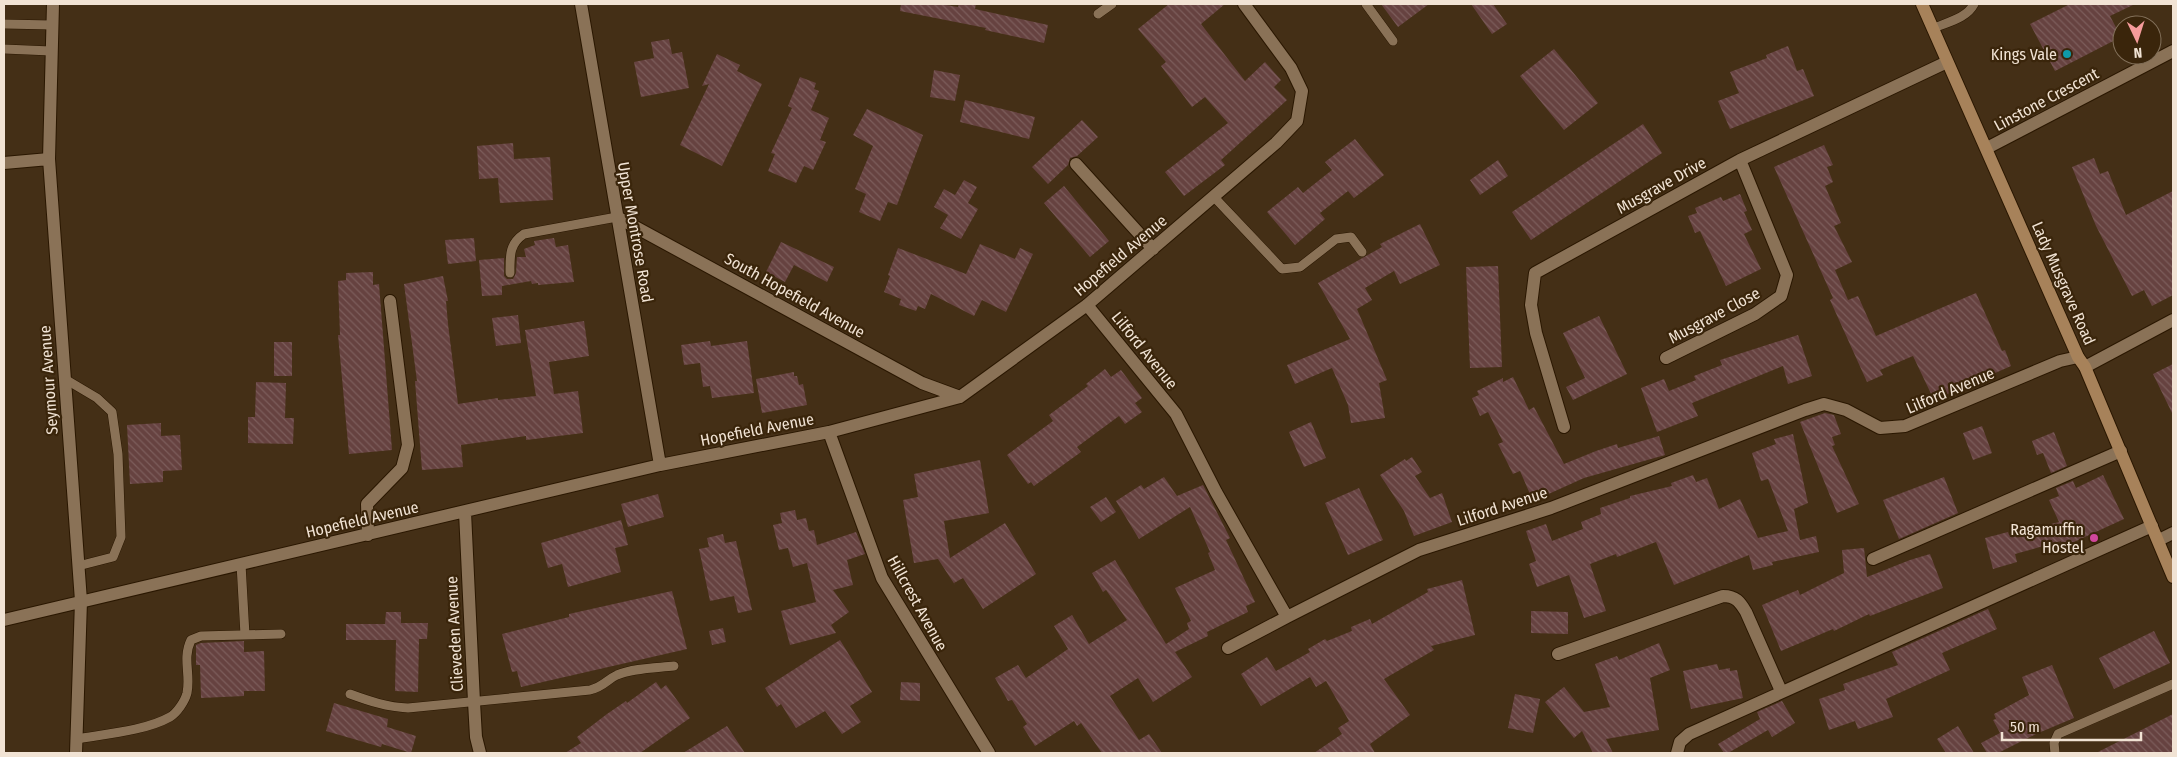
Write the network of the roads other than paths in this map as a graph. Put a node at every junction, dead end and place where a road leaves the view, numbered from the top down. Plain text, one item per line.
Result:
1 (54, 4) edge
2 (581, 4) edge
3 (1112, 4) edge
4 (1244, 4) edge
5 (1366, 4) edge
6 (1922, 4) edge
7 (1974, 4) edge
8 (1098, 14) dead end
9 (4, 24) edge
10 (52, 25) junction
11 (1934, 28) junction
12 (1393, 41) dead end
13 (4, 49) edge
14 (52, 51) junction
15 (2173, 51) edge
16 (1947, 62) junction
17 (1987, 148) junction
18 (49, 159) junction
19 (1740, 160) junction
20 (4, 163) edge
21 (1076, 164) dead end
22 (1214, 196) junction
23 (617, 217) junction
24 (1153, 249) junction
25 (1362, 252) dead end
26 (510, 273) dead end
27 (390, 301) dead end
28 (1087, 305) junction
29 (2173, 320) edge
30 (1666, 358) dead end
31 (2082, 362) junction
32 (65, 379) junction
33 (960, 397) junction
34 (1564, 427) dead end
35 (829, 432) junction
36 (2121, 451) junction
37 (660, 465) junction
38 (464, 512) junction
39 (2152, 526) junction
40 (2173, 533) edge
41 (368, 535) junction
42 (2159, 540) junction
43 (1873, 559) dead end
44 (241, 564) junction
45 (78, 566) junction
46 (2173, 577) edge
47 (81, 601) junction
48 (1287, 617) junction
49 (4, 620) edge
50 (281, 634) dead end
51 (245, 635) junction
52 (1228, 648) dead end
53 (1558, 654) dead end
54 (674, 666) dead end
55 (2173, 684) edge
56 (1781, 691) junction
57 (350, 694) dead end
58 (474, 702) junction
59 (76, 739) junction
60 (76, 753) edge
61 (480, 753) edge
62 (989, 753) edge
63 (1677, 753) edge
64 (2055, 753) edge

1 - 10 street, Seymour Avenue
2 - 23 street, Upper Montrose Road
3 - 8 lane
4 - 22 street, Hopefield Avenue
5 - 12 lane
6 - 11 main road, Lady Musgrave Road
7 - 11 lane
9 - 10 lane
10 - 14 street, Seymour Avenue
11 - 16 main road, Lady Musgrave Road
13 - 14 lane
14 - 18 street, Seymour Avenue
15 - 17 street, Linstone Crescent
16 - 17 main road, Lady Musgrave Road
16 - 19 street, Musgrave Drive
17 - 31 main road, Lady Musgrave Road
18 - 20 street
18 - 32 street, Seymour Avenue
19 - 30 street, Musgrave Close
19 - 34 street, Musgrave Drive
21 - 24 street
22 - 24 street, Hopefield Avenue
22 - 25 lane
23 - 26 lane
23 - 33 street, South Hopefield Avenue
23 - 37 street, Upper Montrose Road
24 - 28 street, Hopefield Avenue
27 - 41 street
28 - 33 street, Hopefield Avenue
28 - 48 street, Lilford Avenue
29 - 31 street, Lilford Avenue
31 - 36 main road, Lady Musgrave Road
31 - 48 street, Lilford Avenue
32 - 45 street, Seymour Avenue
32 - 45 lane
33 - 35 street, Hopefield Avenue
35 - 37 street, Hopefield Avenue
35 - 62 street, Hillcrest Avenue
36 - 39 main road, Lady Musgrave Road
36 - 43 street
37 - 38 street, Hopefield Avenue
38 - 41 street, Hopefield Avenue
38 - 58 street, Clieveden Avenue
39 - 42 main road, Lady Musgrave Road
39 - 56 street
40 - 42 street
41 - 44 street, Hopefield Avenue
42 - 46 main road, Lady Musgrave Road
44 - 47 street, Hopefield Avenue
44 - 51 lane
45 - 47 street, Seymour Avenue
47 - 49 street, Hopefield Avenue
47 - 59 street, Seymour Avenue
48 - 52 street
50 - 51 lane
51 - 59 lane
53 - 56 street
54 - 58 lane
55 - 64 lane
56 - 63 street
57 - 58 lane
58 - 61 street, Clieveden Avenue
59 - 60 street, Seymour Avenue

